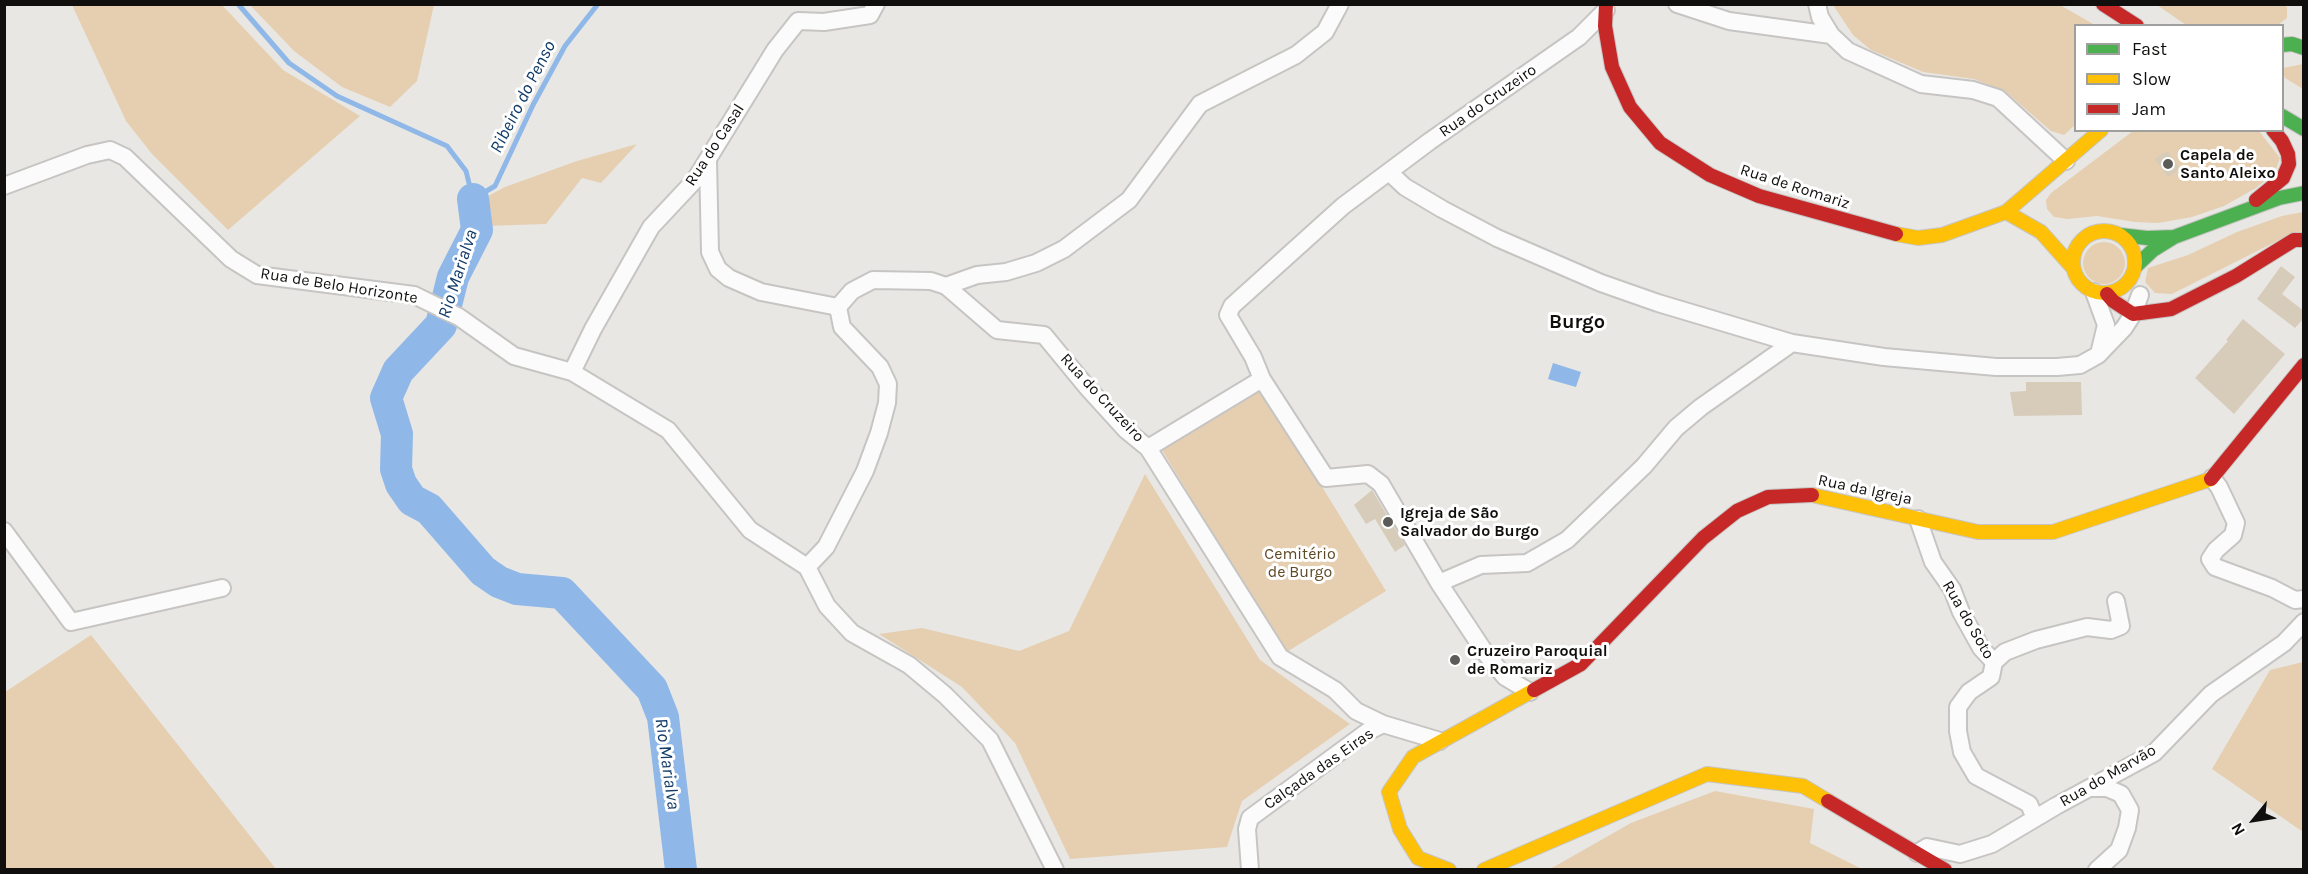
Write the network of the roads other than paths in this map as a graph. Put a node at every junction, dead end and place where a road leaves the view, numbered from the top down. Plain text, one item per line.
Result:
1 (876, 4) edge
2 (1340, 4) edge
3 (1677, 4) edge
4 (1817, 4) edge
5 (2103, 4) edge
6 (1606, 7) edge
7 (2134, 24) edge
8 (1831, 35) junction
9 (2284, 117) edge
10 (2304, 129) edge
11 (2099, 132) edge
12 (2275, 132) edge
13 (708, 159) junction
14 (2066, 162) junction
15 (1390, 173) junction
16 (4, 186) edge
17 (2304, 193) edge
18 (2006, 212) junction
19 (2232, 217) junction
20 (2041, 232) junction
21 (2120, 235) junction
22 (2087, 236) junction
23 (2174, 237) junction
24 (2304, 240) edge
25 (2135, 267) junction
26 (2074, 269) junction
27 (2130, 281) junction
28 (946, 286) junction
29 (2101, 293) junction
30 (2140, 295) junction
31 (838, 306) junction
32 (2171, 309) junction
33 (2133, 314) junction
34 (1792, 343) junction
35 (2098, 355) junction
36 (2304, 365) edge
37 (572, 372) junction
38 (1262, 379) junction
39 (1148, 448) junction
40 (2212, 478) junction
41 (1918, 519) junction
42 (4, 531) edge
43 (807, 567) junction
44 (1439, 583) junction
45 (222, 588) dead end
46 (2304, 599) edge
47 (2116, 601) dead end
48 (2304, 622) edge
49 (1994, 662) junction
50 (1530, 692) junction
51 (1383, 724) junction
52 (1440, 741) junction
53 (2091, 788) junction
54 (2035, 818) junction
55 (1917, 853) junction
56 (1055, 870) edge
57 (1250, 870) edge
58 (1449, 870) edge
59 (1484, 870) edge
60 (1945, 870) edge
61 (2097, 870) edge

1 - 13 street, Rua do Casal
2 - 28 street
3 - 8 street
4 - 8 street
5 - 7 street
6 - 15 street, Rua do Cruzeiro
6 - 18 street, Rua de Romariz
8 - 14 street
9 - 10 street
11 - 14 street
12 - 19 street
13 - 31 street
13 - 37 street, Rua do Casal
14 - 18 street
15 - 34 street
15 - 38 street, Rua do Cruzeiro
16 - 37 street, Rua de Belo Horizonte
17 - 19 street
18 - 20 street
19 - 23 street
20 - 22 street
20 - 26 street
21 - 22 street
21 - 23 street
21 - 25 street
22 - 26 street
23 - 25 street
24 - 32 street
25 - 27 street
26 - 29 street
27 - 29 street
27 - 30 street
28 - 31 street
28 - 39 street, Rua do Cruzeiro
29 - 33 street
29 - 35 street
30 - 32 street
30 - 33 street
31 - 43 street
32 - 33 street
33 - 35 street
34 - 35 street
34 - 44 street
36 - 40 street, Rua da Igreja
37 - 43 street, Rua de Belo Horizonte
38 - 39 street, Rua do Cruzeiro
38 - 44 street
39 - 51 street
40 - 41 street, Rua da Igreja
40 - 46 street
41 - 49 street, Rua do Soto
41 - 50 street, Rua da Igreja
42 - 45 street
43 - 56 street, Rua de Belo Horizonte
44 - 50 street
47 - 49 street
48 - 53 street, Rua do Marvão
49 - 54 street, Rua do Soto
50 - 52 street, Rua da Igreja
51 - 52 street, Calçada das Eiras
51 - 57 street, Calçada das Eiras
52 - 58 street, Rua da Igreja
53 - 54 street, Rua do Marvão
53 - 61 street
54 - 55 street, Rua do Marvão
55 - 59 street
55 - 60 street

